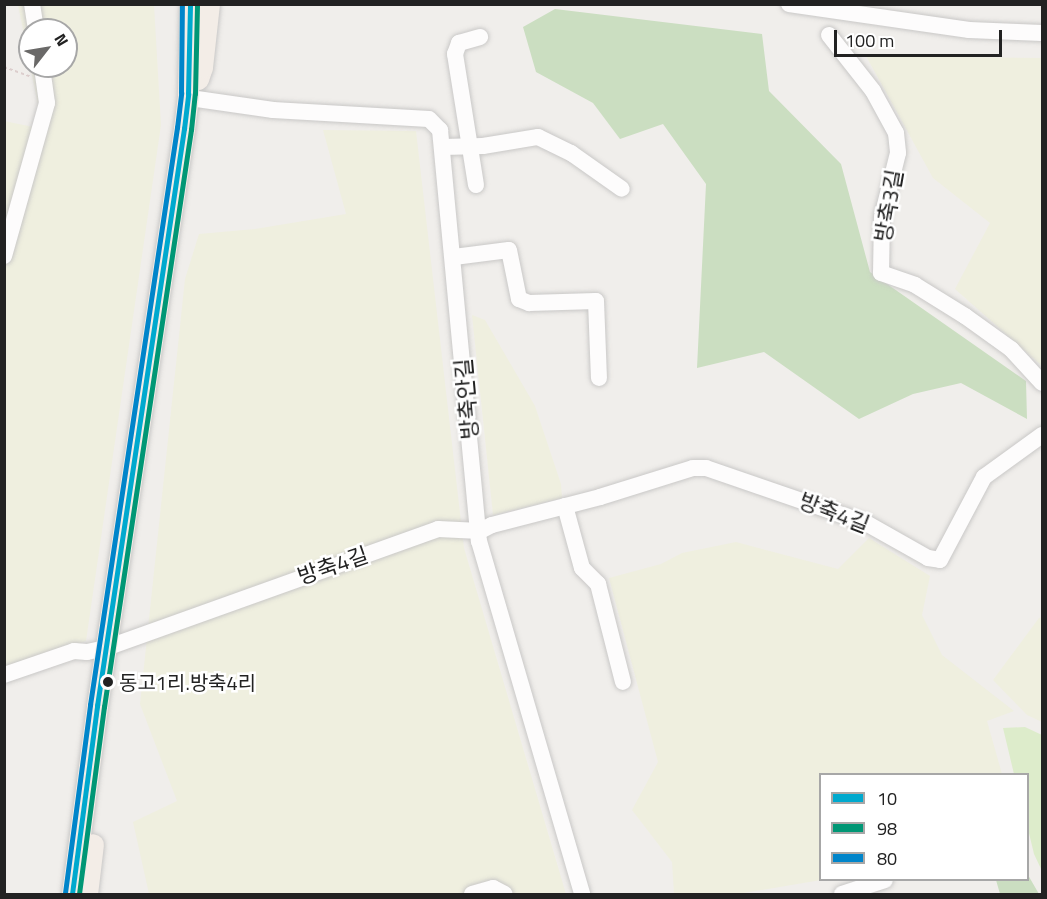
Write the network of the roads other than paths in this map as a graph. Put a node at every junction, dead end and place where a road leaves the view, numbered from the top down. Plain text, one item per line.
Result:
1 (190, 4) edge
2 (200, 4) edge
3 (209, 4) edge
4 (789, 4) edge
5 (1042, 33) edge
6 (829, 34) dead end
7 (480, 37) dead end
8 (44, 78) edge
9 (197, 91) junction
10 (472, 146) junction
11 (443, 147) junction
12 (476, 185) dead end
13 (622, 189) dead end
14 (4, 256) edge
15 (454, 257) junction
16 (599, 378) dead end
17 (1042, 383) edge
18 (1042, 435) edge
19 (565, 506) junction
20 (479, 536) junction
21 (113, 645) junction
22 (4, 675) edge
23 (623, 682) dead end
24 (879, 881) edge
25 (72, 894) edge
26 (87, 894) edge
27 (472, 894) edge
28 (505, 894) edge
29 (582, 894) edge
30 (842, 894) edge

1 - 21 main road
2 - 9 main road
3 - 9 main road
4 - 5 street
6 - 17 street, 방축3길
7 - 10 street
8 - 14 street
9 - 11 street, 방축안길
9 - 21 main road
10 - 11 street
10 - 12 street
10 - 13 street
11 - 15 street, 방축안길
15 - 16 street
15 - 20 street, 방축안길
18 - 19 street, 방축4길
19 - 20 street, 방축4길
19 - 23 street
20 - 21 street, 방축4길
20 - 29 street
21 - 22 street, 방축4길
21 - 25 main road
21 - 26 main road
24 - 30 street
27 - 28 street

